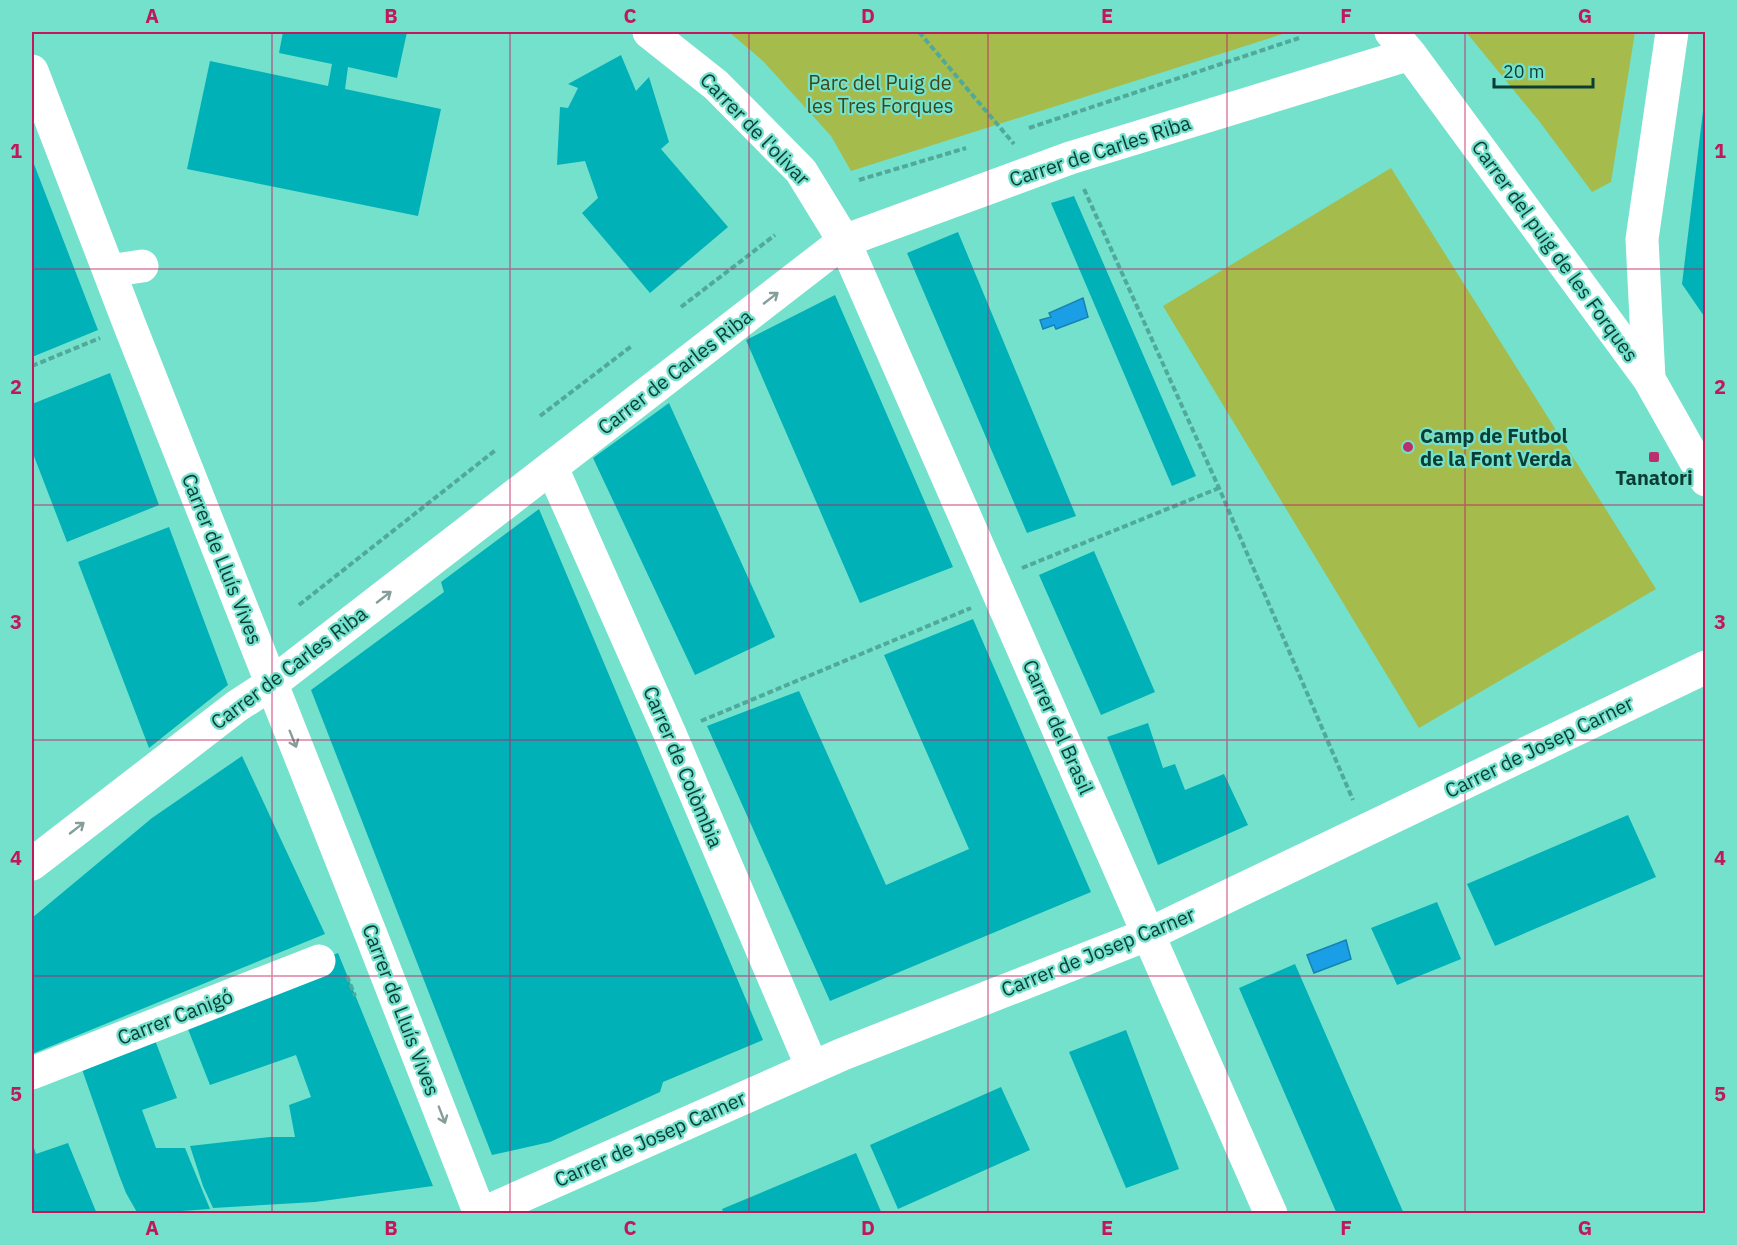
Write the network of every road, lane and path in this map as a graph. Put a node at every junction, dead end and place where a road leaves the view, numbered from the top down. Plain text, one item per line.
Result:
1 (649, 32) edge
2 (919, 32) edge
3 (1672, 32) edge
4 (1299, 38) dead end
5 (1400, 43) edge
6 (32, 71) edge
7 (1029, 128) dead end
8 (966, 148) dead end
9 (1070, 158) junction
10 (1036, 170) junction
11 (859, 180) dead end
12 (775, 235) dead end
13 (844, 241) junction
14 (142, 266) dead end
15 (109, 271) junction
16 (681, 308) dead end
17 (130, 326) junction
18 (633, 345) dead end
19 (32, 366) edge
20 (1649, 379) junction
21 (540, 416) dead end
22 (497, 449) dead end
23 (552, 468) junction
24 (1706, 480) edge
25 (1219, 488) junction
26 (997, 587) junction
27 (299, 606) dead end
28 (1706, 667) edge
29 (271, 684) junction
30 (670, 734) junction
31 (1366, 831) junction
32 (32, 864) edge
33 (1149, 934) junction
34 (319, 961) dead end
35 (812, 1067) junction
36 (32, 1073) edge
37 (480, 1214) edge
38 (1271, 1214) edge

1 - 13 street, Carrer de l'olivar
2 - 10 path
3 - 20 street
4 - 7 path
5 - 9 street, Carrer de Carles Riba
5 - 20 street, Carrer del puig de les Forques
6 - 15 street, Carrer de Lluís Vives
8 - 11 path
9 - 10 street, Carrer de Carles Riba
9 - 25 path
10 - 13 street, Carrer de Carles Riba
12 - 16 path
23 -> 13 street, Carrer de Carles Riba
13 - 26 street, Carrer del Brasil
14 - 15 street
15 - 17 street, Carrer de Lluís Vives
17 - 19 path
17 - 29 street, Carrer de Lluís Vives
18 - 21 path
20 - 24 street, Carrer del puig de les Forques
22 - 27 path
29 -> 23 street, Carrer de Carles Riba
23 - 30 street, Carrer de Colòmbia
25 - 26 path
25 - 31 path
26 - 30 path
26 - 33 street, Carrer del Brasil
28 - 31 street, Carrer de Josep Carner
32 -> 29 street, Carrer de Carles Riba
29 -> 37 street, Carrer de Lluís Vives
30 - 35 street, Carrer de Colòmbia
31 - 33 street, Carrer de Josep Carner
33 - 35 street, Carrer de Josep Carner
33 - 38 street, Carrer del Brasil
34 - 36 street, Carrer Canigó
35 - 37 street, Carrer de Josep Carner

